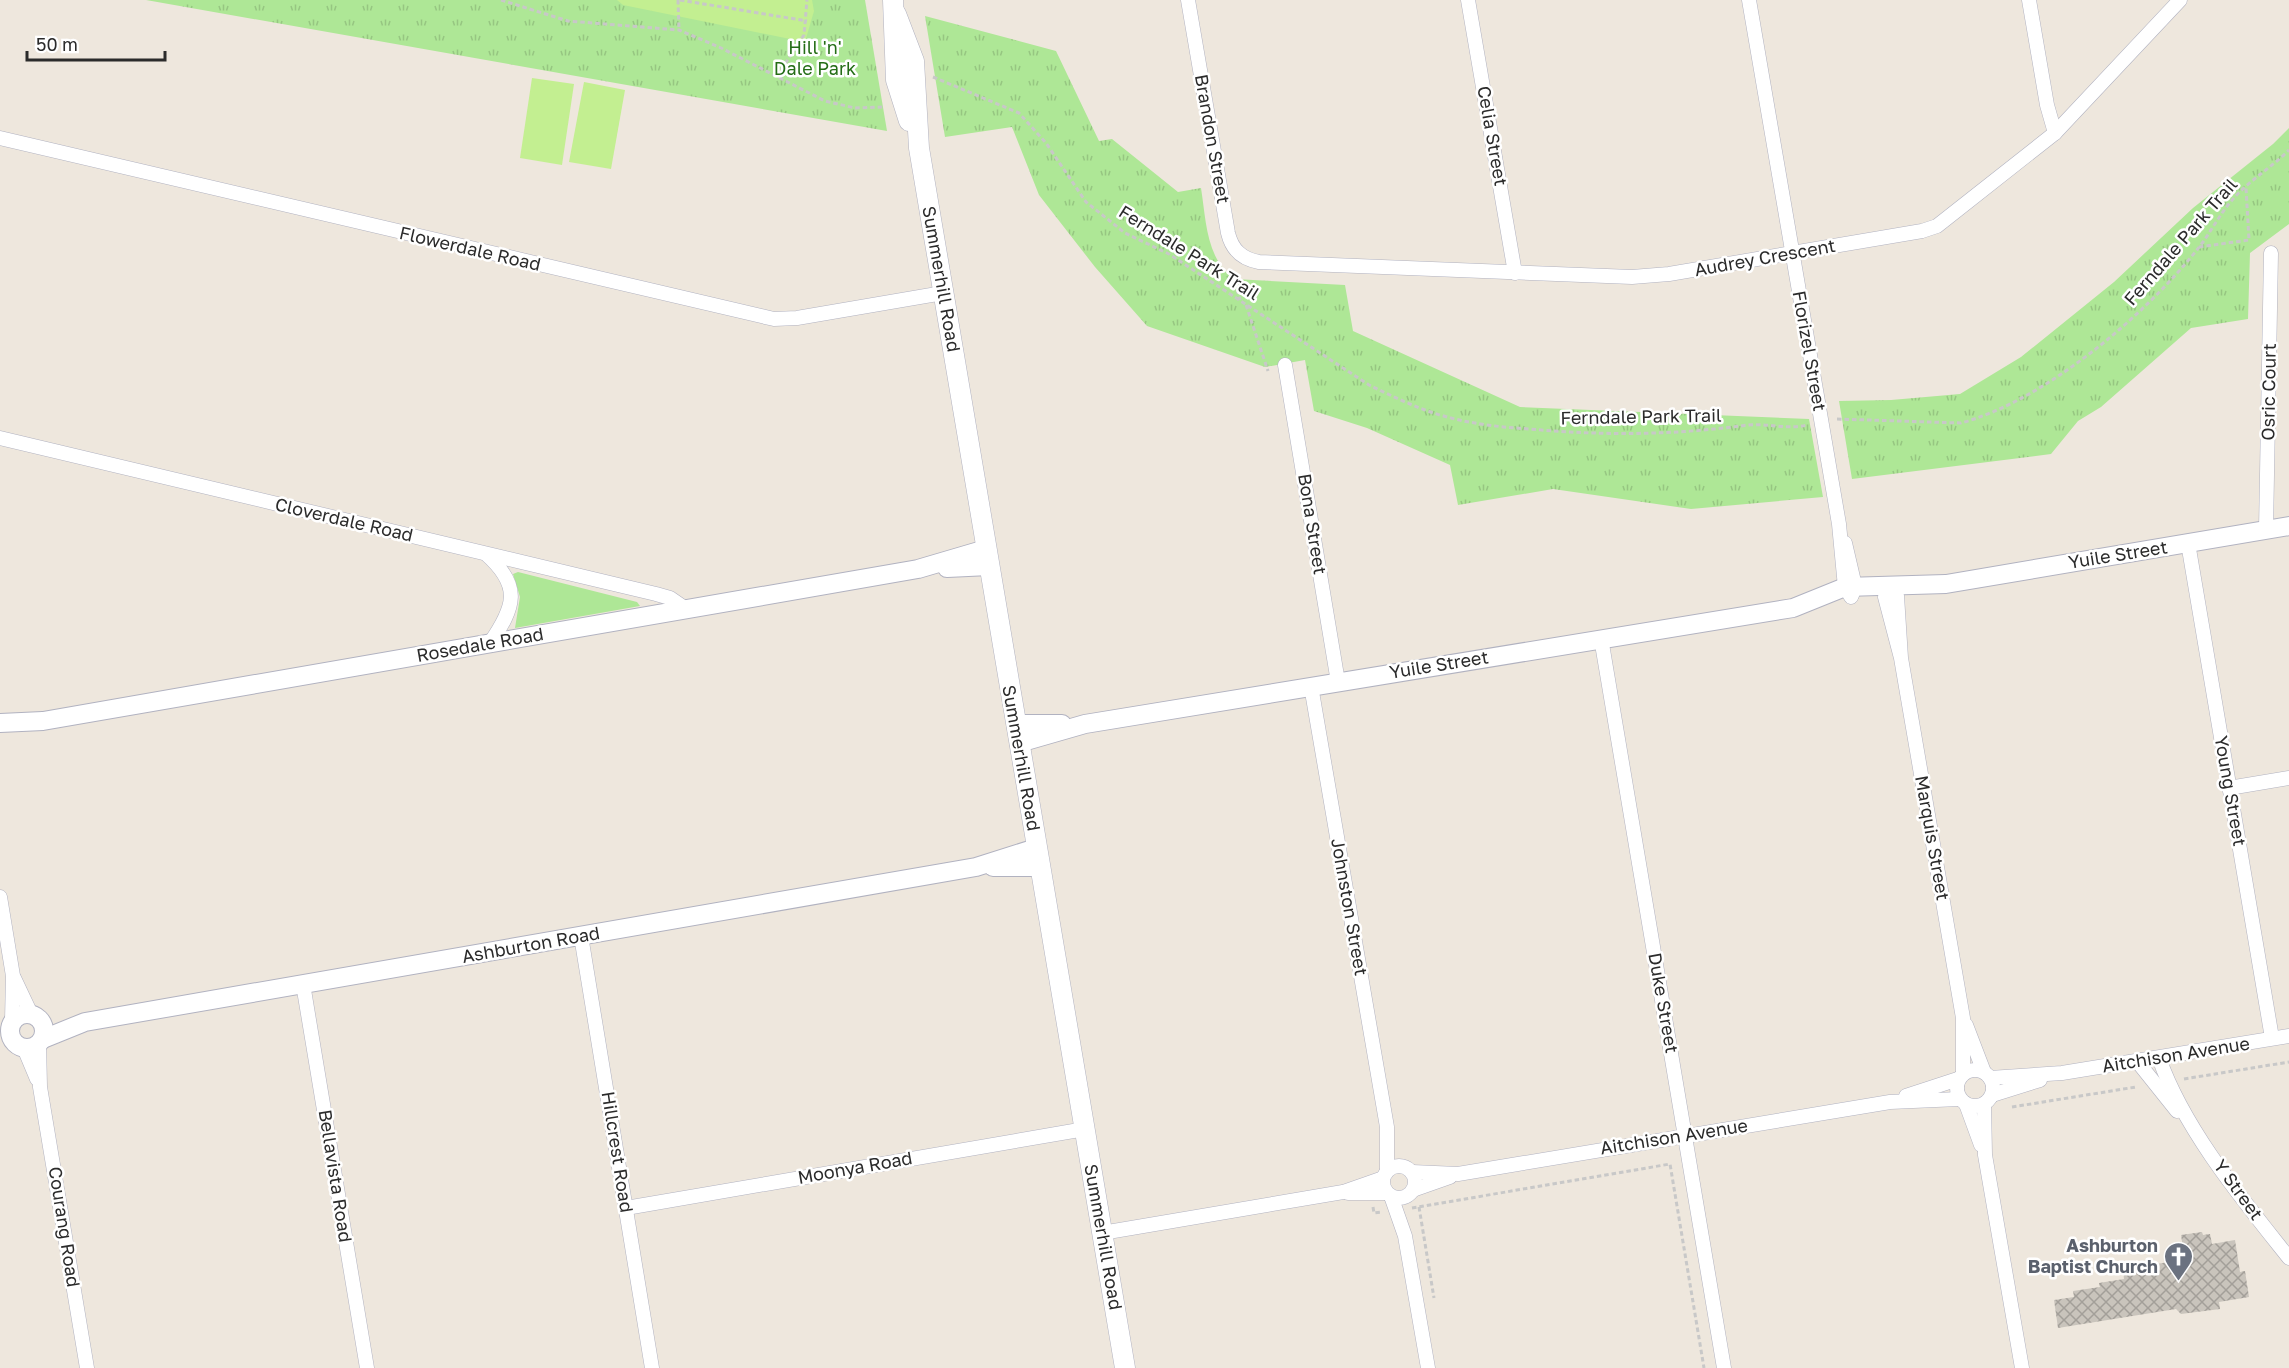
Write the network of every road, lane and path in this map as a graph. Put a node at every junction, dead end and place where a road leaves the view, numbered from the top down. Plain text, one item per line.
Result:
1 (501, 0) edge
2 (679, 0) edge
3 (807, 0) edge
4 (1188, 0) edge
5 (1468, 0) edge
6 (1749, 0) edge
7 (2029, 0) edge
8 (2180, 0) edge
9 (894, 7) edge
10 (807, 21) junction
11 (679, 30) junction
12 (777, 76) junction
13 (915, 82) junction
14 (884, 102) dead end
15 (2055, 133) junction
16 (0, 138) edge
17 (919, 148) junction
18 (2289, 150) edge
19 (2246, 187) junction
20 (2199, 247) junction
21 (1792, 253) junction
22 (2271, 253) dead end
23 (1259, 261) joint
24 (1515, 273) junction
25 (1233, 275) dead end
26 (943, 293) junction
27 (1241, 302) junction
28 (1246, 305) junction
29 (1286, 365) dead end
30 (1268, 371) dead end
31 (1821, 422) junction
32 (0, 438) edge
33 (2289, 526) edge
34 (2266, 530) junction
35 (2188, 543) junction
36 (484, 553) junction
37 (988, 557) junction
38 (1850, 590) junction
39 (1890, 593) junction
40 (686, 609) junction
41 (1601, 638) junction
42 (490, 643) junction
43 (1338, 682) junction
44 (1311, 686) junction
45 (43, 722) junction
46 (0, 723) edge
47 (1017, 734) junction
48 (0, 736) edge
49 (2289, 778) edge
50 (2229, 788) junction
51 (1038, 857) junction
52 (0, 897) edge
53 (581, 936) junction
54 (13, 976) junction
55 (303, 984) junction
56 (35, 1016) junction
57 (1963, 1018) junction
58 (85, 1022) junction
59 (18, 1036) edge
60 (2289, 1036) edge
61 (2272, 1038) junction
62 (2159, 1058) junction
63 (2137, 1061) junction
64 (2062, 1073) junction
65 (1987, 1075) junction
66 (1961, 1077) junction
67 (1988, 1100) junction
68 (1890, 1102) junction
69 (1963, 1102) junction
70 (2187, 1121) junction
71 (1387, 1127) junction
72 (1085, 1129) junction
73 (1685, 1136) junction
74 (1985, 1155) junction
75 (1407, 1169) junction
76 (1385, 1174) junction
77 (1458, 1174) junction
78 (1343, 1192) junction
79 (1410, 1193) junction
80 (1389, 1194) junction
81 (626, 1208) junction
82 (1102, 1233) junction
83 (1405, 1236) junction
84 (2289, 1258) edge
85 (1434, 1299) dead end
86 (87, 1368) edge
87 (367, 1368) edge
88 (652, 1368) edge
89 (1125, 1368) edge
90 (1428, 1368) edge
91 (1704, 1368) edge
92 (1724, 1368) edge
93 (2022, 1368) edge

1 - 11 path
2 - 10 path
2 - 11 path
3 - 10 path
4 - 23 street, Brandon Street
5 - 24 street, Celia Street
6 - 21 street, Florizel Street
7 - 15 street
8 - 15 street, Audrey Crescent
9 - 13 main road, Summerhill Road
9 - 17 main road, Summerhill Road
10 - 12 path
11 - 12 path
12 - 14 path
13 - 17 main road, Summerhill Road
13 - 27 path, Ferndale Park Trail
15 - 21 street, Audrey Crescent
16 - 26 street, Flowerdale Road
17 - 26 main road, Summerhill Road
18 - 19 path, Ferndale Park Trail
19 - 20 path, Ferndale Park Trail
19 - 20 path
20 - 31 path, Ferndale Park Trail
21 - 24 street, Audrey Crescent
21 - 31 street, Florizel Street
22 - 34 street, Osric Court
23 - 24 street, Audrey Crescent
25 - 27 path
26 - 37 main road, Summerhill Road
27 - 28 path, Ferndale Park Trail
28 - 30 path
28 - 31 path, Ferndale Park Trail
29 - 43 street, Bona Street
31 - 38 street, Florizel Street
32 - 36 street, Cloverdale Road
33 - 34 street, Yuile Street
34 - 35 street, Yuile Street
35 - 39 street, Yuile Street
35 - 50 street, Young Street
36 - 40 street, Cloverdale Road
36 - 42 street
37 - 40 street, Rosedale Road
37 - 47 main road, Summerhill Road
38 - 39 street, Yuile Street
38 - 41 street, Yuile Street
39 - 57 street, Marquis Street
40 - 42 street, Rosedale Road
41 - 43 street, Yuile Street
41 - 73 street, Duke Street
42 - 45 street, Rosedale Road
43 - 44 street, Yuile Street
44 - 47 street, Yuile Street
44 - 71 street, Johnston Street
45 - 46 street, Rosedale Road
45 - 48 street, Rosedale Road
47 - 51 main road, Summerhill Road
49 - 50 street
50 - 61 street, Young Street
51 - 53 street, Ashburton Road
51 - 72 main road, Summerhill Road
52 - 54 street
53 - 55 street, Ashburton Road
53 - 81 street, Hillcrest Road
54 - 56 street
54 - 59 street, Courang Road
55 - 58 street, Ashburton Road
55 - 87 street, Bellavista Road
56 - 58 street, Ashburton Road
56 - 59 street
56 - 59 street
57 - 65 street, Marquis Street
57 - 66 street, Marquis Street
58 - 59 street, Ashburton Road
59 - 86 street, Courang Road
60 - 61 street, Aitchison Avenue
61 - 62 street, Aitchison Avenue
62 - 63 street, Aitchison Avenue
62 - 70 street, Y Street
63 - 64 street, Aitchison Avenue
63 - 70 street, Y Street
64 - 65 street, Aitchison Avenue
64 - 67 street, Aitchison Avenue
65 - 66 street
65 - 67 street
66 - 68 street, Aitchison Avenue
66 - 69 street
67 - 69 street
67 - 74 street
68 - 69 street, Aitchison Avenue
68 - 73 street, Aitchison Avenue
69 - 74 street
70 - 84 street, Y Street
71 - 75 street, Johnston Street
71 - 76 street, Johnston Street
72 - 81 street, Moonya Road
72 - 82 main road, Summerhill Road
73 - 77 street, Aitchison Avenue
73 - 92 street, Duke Street
74 - 93 street
75 - 76 street
75 - 77 street, Aitchison Avenue
75 - 79 street, Johnston Street
76 - 78 street
76 - 80 street, Johnston Street
77 - 79 street, Aitchison Avenue
78 - 80 street
78 - 82 street
79 - 80 street, Aitchison Avenue
79 - 83 street
80 - 83 street
81 - 88 street, Hillcrest Road
82 - 89 main road, Summerhill Road
83 - 90 street
85 - 91 path

